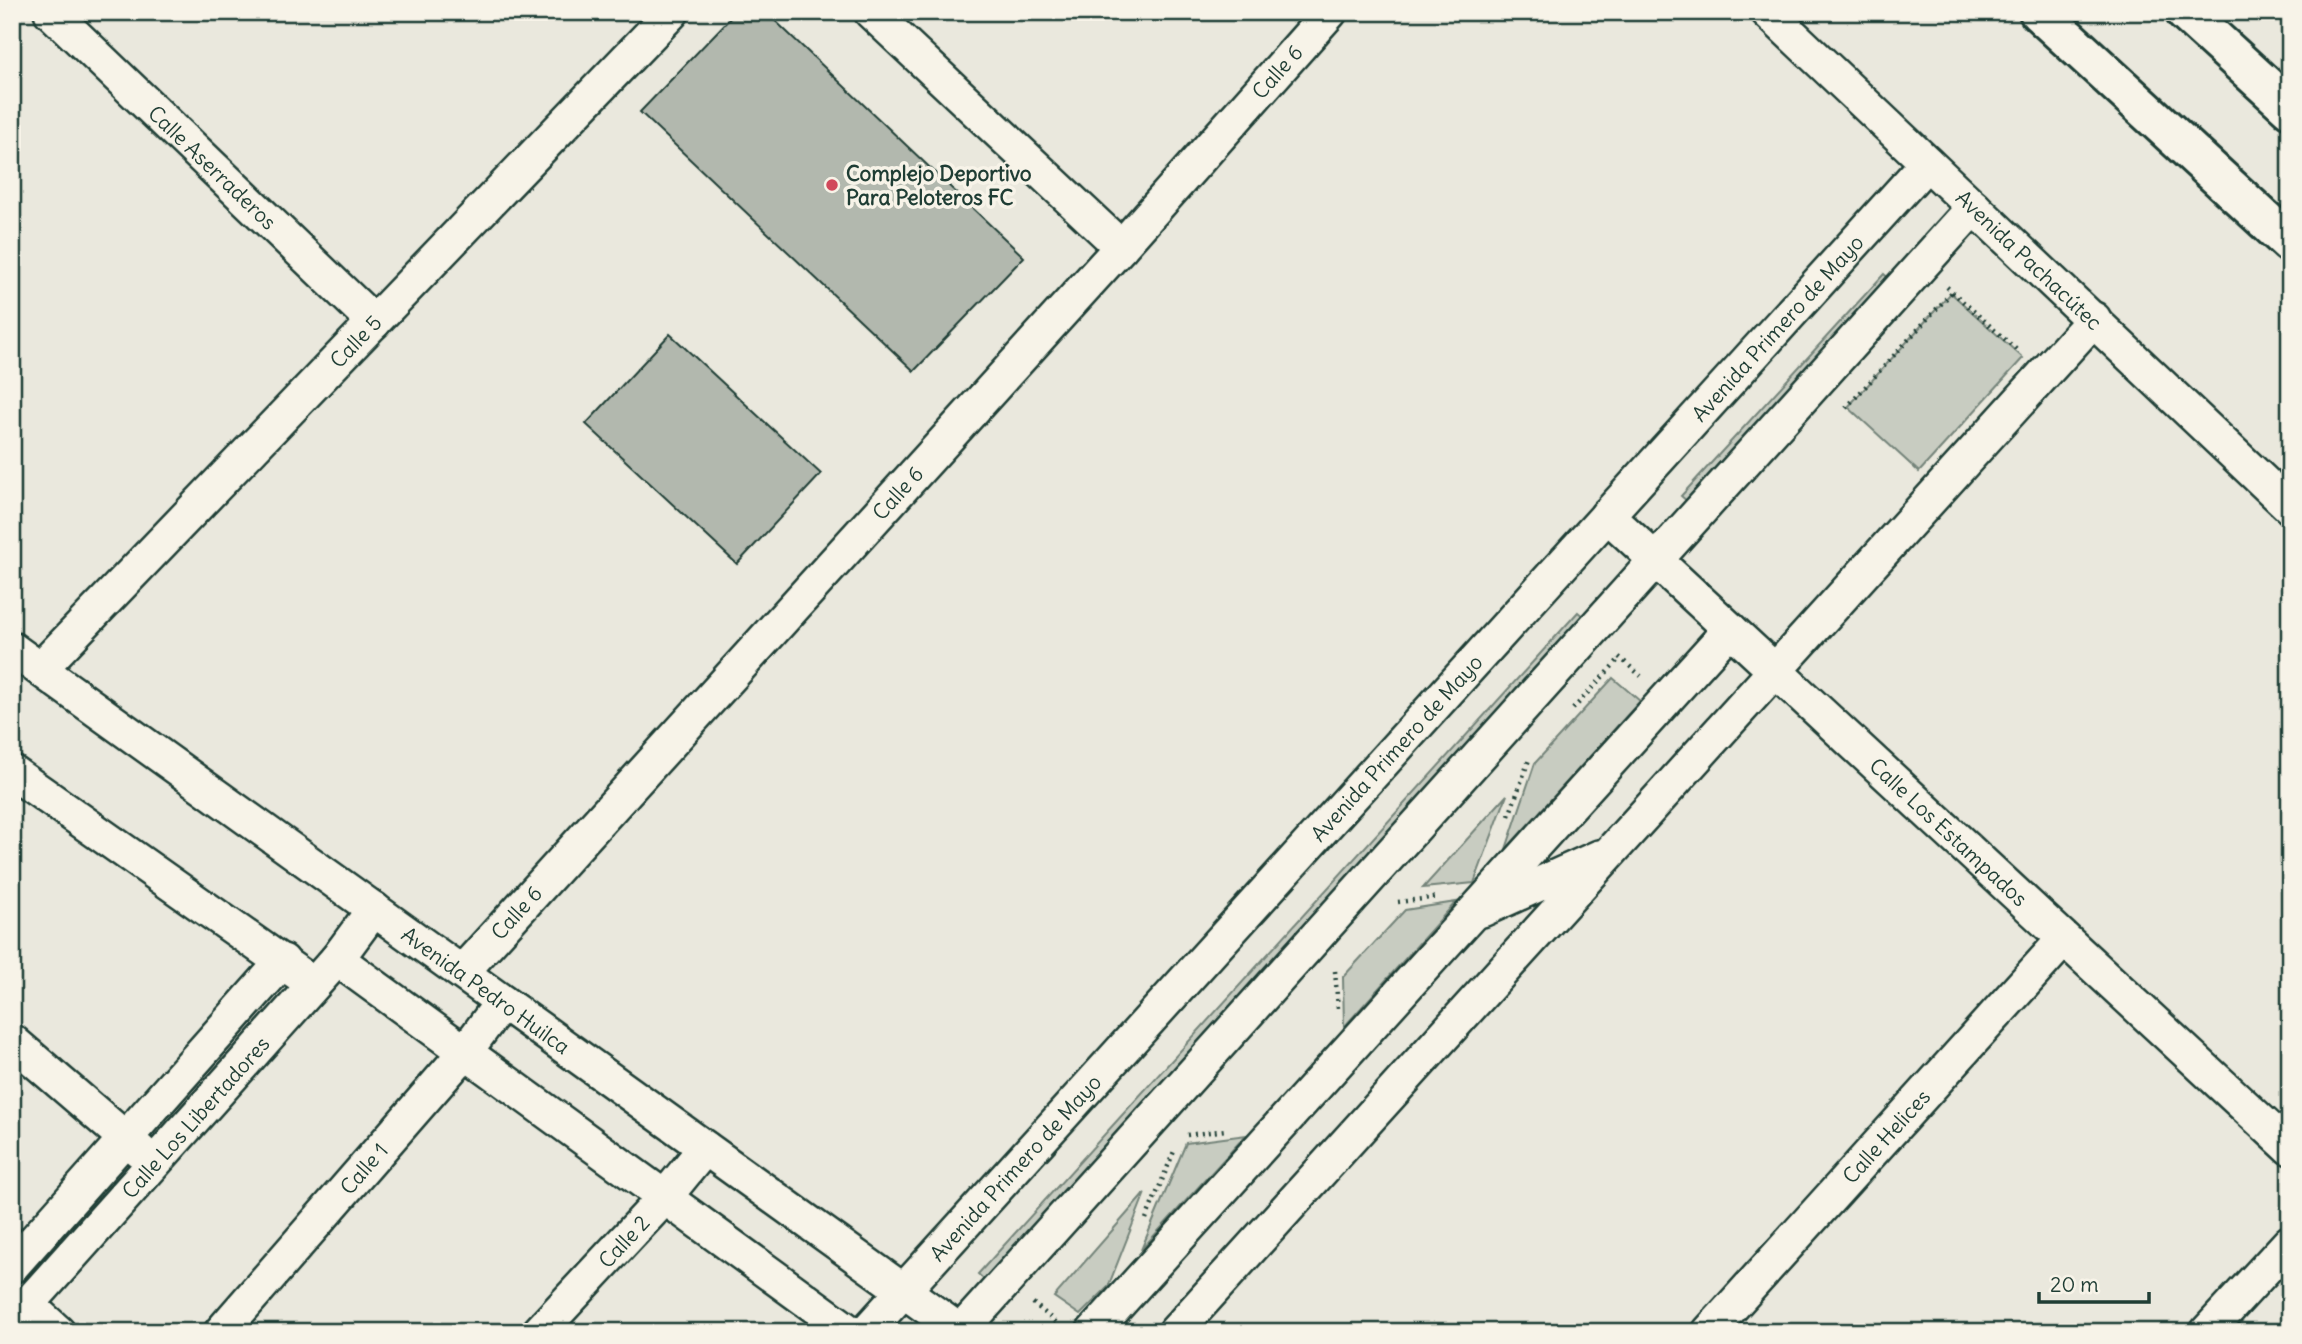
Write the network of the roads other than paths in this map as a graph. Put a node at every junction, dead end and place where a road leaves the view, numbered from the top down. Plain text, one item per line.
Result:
1 (51, 12) edge
2 (672, 12) edge
3 (871, 12) edge
4 (1330, 12) edge
5 (1768, 12) edge
6 (2039, 12) edge
7 (2185, 12) edge
8 (2290, 108) edge
9 (1927, 163) junction
10 (1974, 206) junction
11 (2290, 243) edge
12 (1121, 247) junction
13 (2094, 319) junction
14 (374, 322) junction
15 (2290, 508) edge
16 (1607, 515) junction
17 (1655, 560) junction
18 (1730, 629) junction
19 (12, 649) edge
20 (40, 669) junction
21 (1775, 671) junction
22 (12, 772) edge
23 (1611, 851) junction
24 (374, 909) junction
25 (1471, 915) junction
26 (2064, 939) junction
27 (337, 959) junction
28 (283, 961) junction
29 (463, 971) junction
30 (313, 985) junction
31 (502, 1002) junction
32 (12, 1041) edge
33 (465, 1052) junction
34 (125, 1139) junction
35 (705, 1148) junction
36 (2290, 1148) edge
37 (155, 1163) junction
38 (665, 1197) junction
39 (2290, 1242) edge
40 (12, 1266) edge
41 (904, 1291) junction
42 (20, 1313) edge
43 (58, 1332) edge
44 (221, 1332) edge
45 (539, 1332) edge
46 (850, 1332) edge
47 (866, 1332) edge
48 (960, 1332) edge
49 (1093, 1332) edge
50 (1175, 1332) edge
51 (1709, 1332) edge
52 (2207, 1332) edge

1 - 14 street, Calle Aserraderos
2 - 14 street, Calle 5
3 - 12 street
4 - 12 street, Calle 6
5 - 9 street, Avenida Pachacútec
6 - 11 main road
7 - 8 main road
9 - 10 street, Avenida Pachacútec
9 - 16 street, Avenida Primero de Mayo
10 - 13 street, Avenida Pachacútec
10 - 17 street
12 - 29 street, Calle 6
13 - 15 street, Avenida Pachacútec
13 - 21 street
14 - 20 street, Calle 5
16 - 17 street, Calle Los Estampados
16 - 41 street, Avenida Primero de Mayo
17 - 18 street, Calle Los Estampados
17 - 48 street
18 - 21 street, Calle Los Estampados
18 - 25 street
19 - 20 street, Avenida Pedro Huilca
20 - 24 street, Avenida Pedro Huilca
21 - 23 street
21 - 26 street, Calle Los Estampados
22 - 28 street
23 - 25 street
23 - 50 street
24 - 27 street, Calle Los Libertadores
24 - 29 street, Avenida Pedro Huilca
25 - 49 street
26 - 36 street, Calle Los Estampados
26 - 51 street, Calle Helices
27 - 30 street, Calle Los Libertadores
27 - 33 street
28 - 30 street
28 - 34 street, Calle Los Libertadores
29 - 31 street, Avenida Pedro Huilca
30 - 37 street, Calle Los Libertadores
31 - 33 street, Calle 1
31 - 35 street, Avenida Pedro Huilca
32 - 34 street
33 - 38 street
33 - 44 street, Calle 1
34 - 37 street
34 - 40 street, Calle Los Libertadores
35 - 38 street, Calle 2
35 - 41 street, Avenida Pedro Huilca
37 - 42 street, Calle Los Libertadores
38 - 45 street, Calle 2
38 - 46 street
39 - 52 street
41 - 47 street, Avenida Primero de Mayo
41 - 48 street, Avenida Pedro Huilca
42 - 43 street

